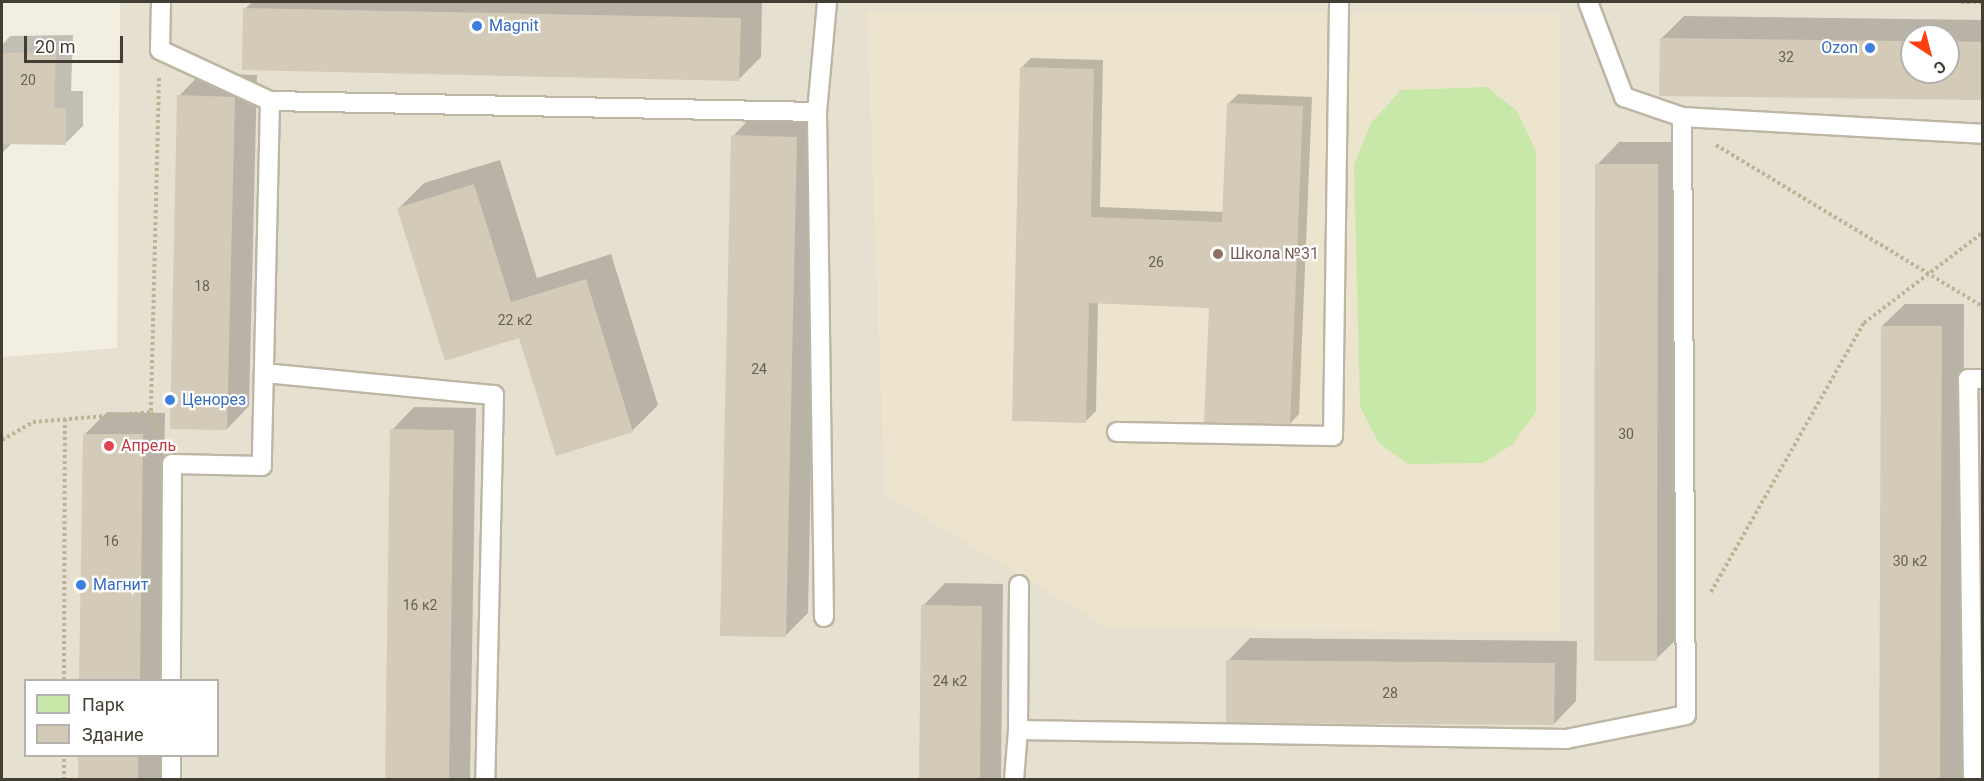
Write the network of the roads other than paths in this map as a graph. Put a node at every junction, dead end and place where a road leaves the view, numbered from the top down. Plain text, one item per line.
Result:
1 (161, 2) edge
2 (826, 2) edge
3 (1339, 2) edge
4 (1588, 2) edge
5 (270, 101) junction
6 (817, 112) junction
7 (1682, 117) junction
8 (1983, 134) edge
9 (264, 373) junction
10 (1983, 379) edge
11 (1117, 432) dead end
12 (1019, 585) dead end
13 (824, 617) dead end
14 (171, 679) edge
15 (1018, 730) junction
16 (171, 757) edge
17 (171, 780) edge
18 (485, 780) edge
19 (1014, 780) edge
20 (1974, 780) edge

1 - 5 lane
2 - 6 lane
3 - 11 lane
4 - 7 lane
5 - 6 lane
5 - 9 lane
6 - 13 lane
7 - 8 lane
7 - 15 lane
9 - 14 lane
9 - 18 lane
10 - 20 lane
12 - 15 lane
15 - 19 lane
16 - 17 lane

